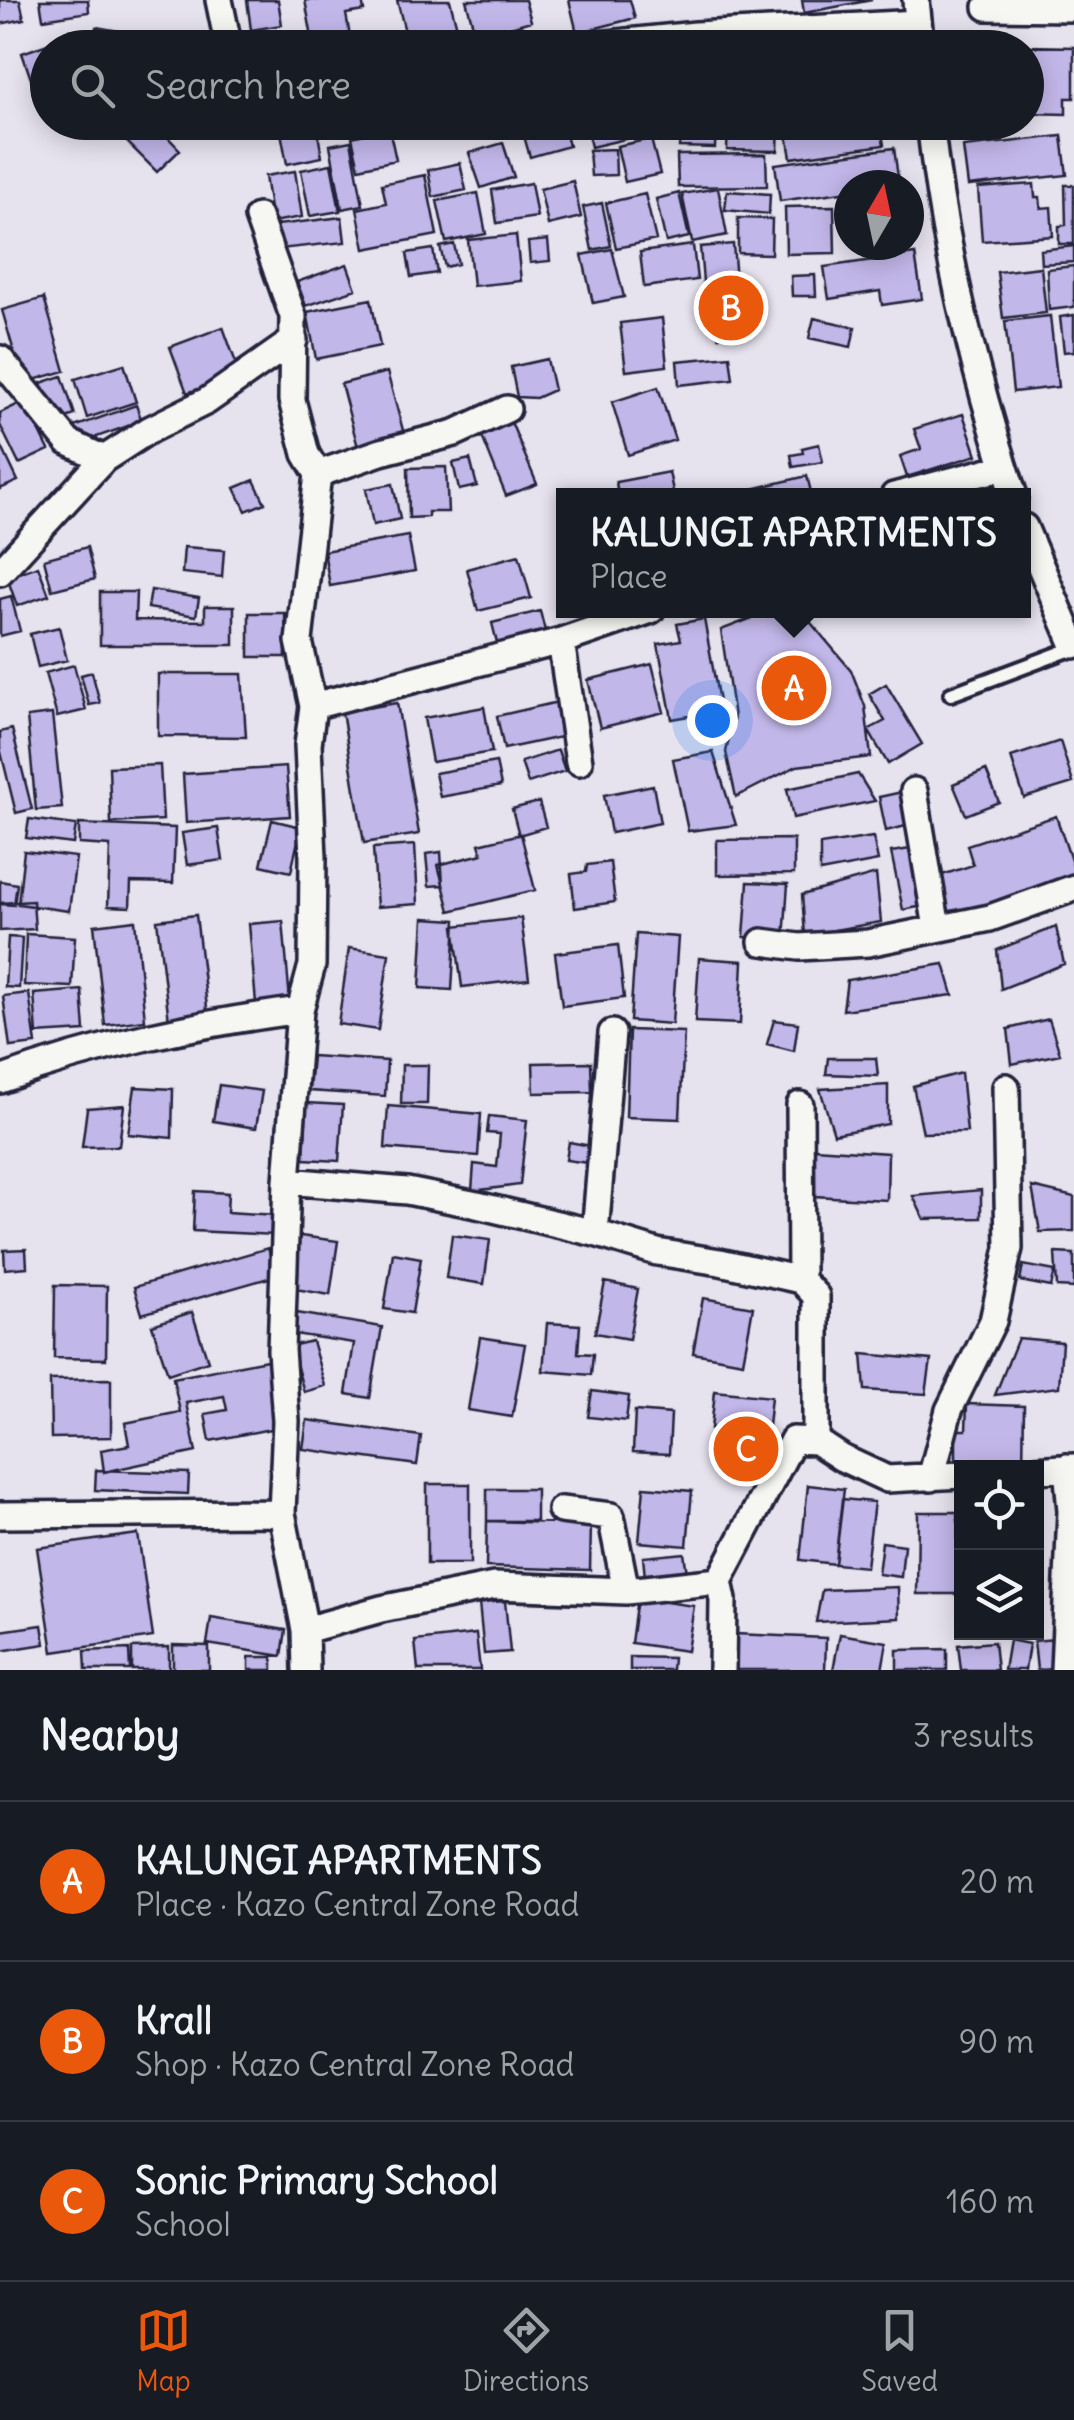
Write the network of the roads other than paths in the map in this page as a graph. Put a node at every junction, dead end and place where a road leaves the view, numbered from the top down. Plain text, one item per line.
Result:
1 (218, 0) edge
2 (987, 7) dead end
3 (1074, 8) edge
4 (918, 23) edge
5 (225, 30) edge
6 (788, 30) edge
7 (932, 140) edge
8 (258, 217) dead end
9 (294, 340) junction
10 (0, 359) edge
11 (507, 408) dead end
12 (104, 460) junction
13 (1004, 466) junction
14 (318, 474) junction
15 (923, 488) edge
16 (1011, 488) edge
17 (1031, 543) edge
18 (0, 572) edge
19 (628, 618) edge
20 (561, 641) junction
21 (1074, 646) edge
22 (951, 694) dead end
23 (313, 706) junction
24 (578, 762) dead end
25 (914, 791) dead end
26 (1074, 888) edge
27 (937, 928) junction
28 (762, 942) dead end
29 (300, 1010) junction
30 (612, 1033) dead end
31 (0, 1080) edge
32 (1006, 1087) dead end
33 (800, 1106) dead end
34 (287, 1181) junction
35 (595, 1233) junction
36 (800, 1280) junction
37 (816, 1441) junction
38 (1070, 1467) edge
39 (1044, 1469) edge
40 (954, 1476) edge
41 (931, 1478) junction
42 (561, 1510) dead end
43 (282, 1513) junction
44 (0, 1515) edge
45 (719, 1581) junction
46 (626, 1591) junction
47 (305, 1630) junction
48 (306, 1670) edge
49 (722, 1670) edge
50 (1064, 1670) edge

1 - 5 street
2 - 3 street
4 - 6 street
7 - 13 street
8 - 9 street
9 - 12 street
9 - 14 street
10 - 12 street
11 - 14 street
12 - 18 street
13 - 15 street
13 - 16 street
14 - 23 street
17 - 21 street
19 - 20 street
20 - 23 street
20 - 24 street
21 - 22 lane
23 - 29 street
25 - 27 street
26 - 27 street
27 - 28 street
29 - 31 street
29 - 34 street
30 - 35 street
32 - 41 street
33 - 36 street
34 - 35 street
34 - 43 street
35 - 36 street
36 - 37 street
37 - 41 street
37 - 45 street
38 - 39 street
38 - 50 street
40 - 41 street
42 - 46 street
43 - 44 street
43 - 47 street
45 - 46 street
45 - 49 street
46 - 47 street
47 - 48 street

